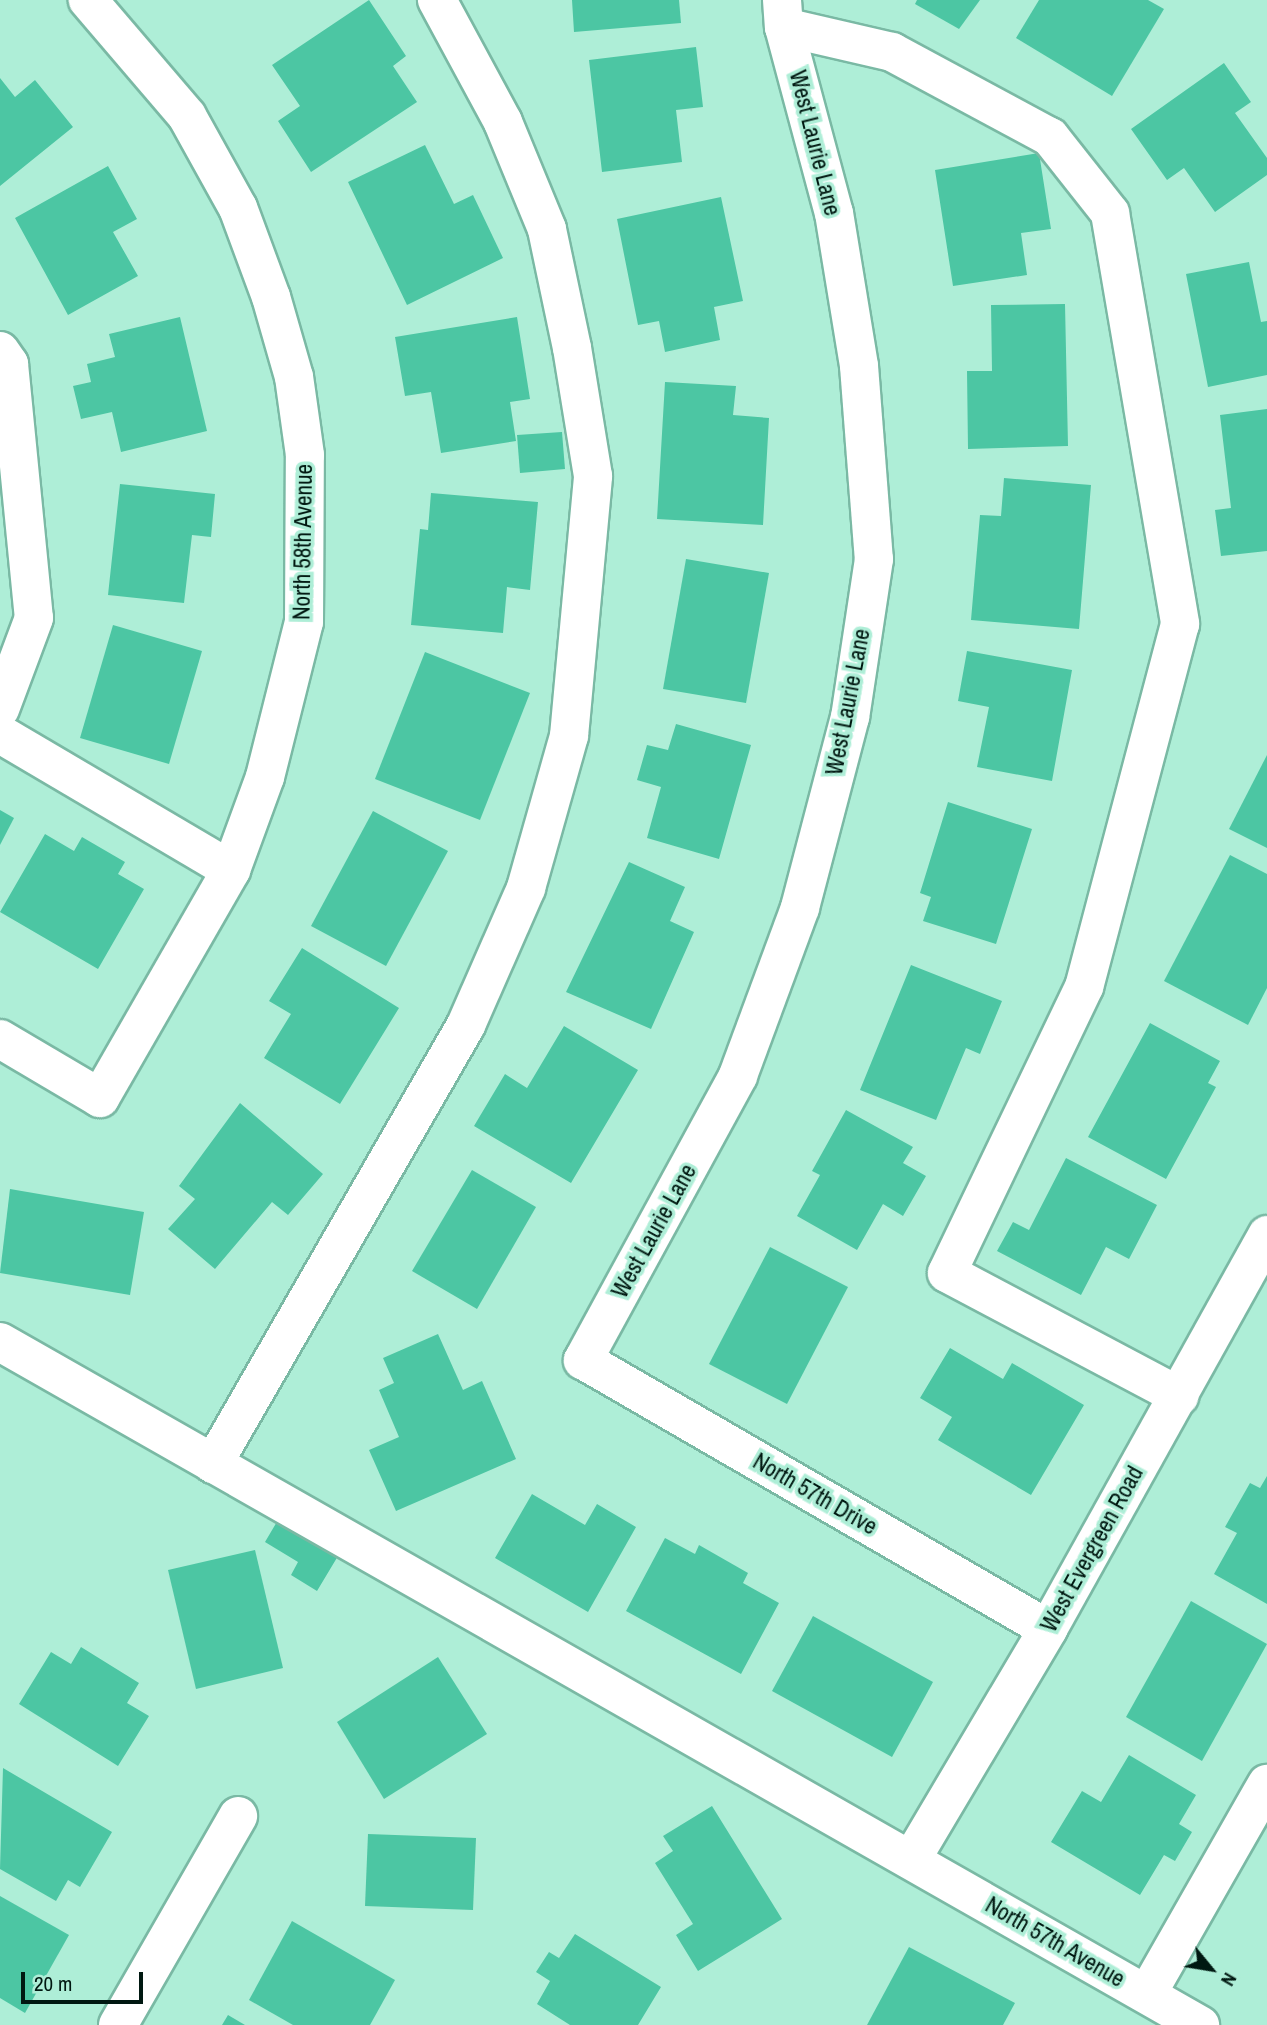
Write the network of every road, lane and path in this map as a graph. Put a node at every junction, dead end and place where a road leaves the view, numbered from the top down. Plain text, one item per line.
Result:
1 (88, 0) edge
2 (437, 0) edge
3 (783, 13) edge
4 (0, 351) edge
5 (0, 709) edge
6 (0, 734) edge
7 (231, 870) junction
8 (0, 1039) edge
9 (1267, 1235) edge
10 (0, 1342) edge
11 (583, 1360) joint
12 (1179, 1396) junction
13 (212, 1464) junction
14 (1048, 1629) junction
15 (1267, 1784) edge
16 (238, 1816) dead end
17 (911, 1860) junction
18 (1147, 1994) junction
19 (118, 2025) edge
20 (1200, 2025) edge

1 - 7 street, North 58th Avenue
2 - 13 street
3 - 11 street, West Laurie Lane
3 - 12 street
4 - 5 street
6 - 7 street
7 - 8 street, North 58th Avenue
9 - 12 street, West Evergreen Road
10 - 13 street, North 57th Avenue
11 - 14 street, North 57th Drive
12 - 14 street, West Evergreen Road
13 - 17 street, North 57th Avenue
14 - 17 street, West Evergreen Road
15 - 18 street
16 - 19 street
17 - 18 street, North 57th Avenue
18 - 20 street, North 57th Avenue

